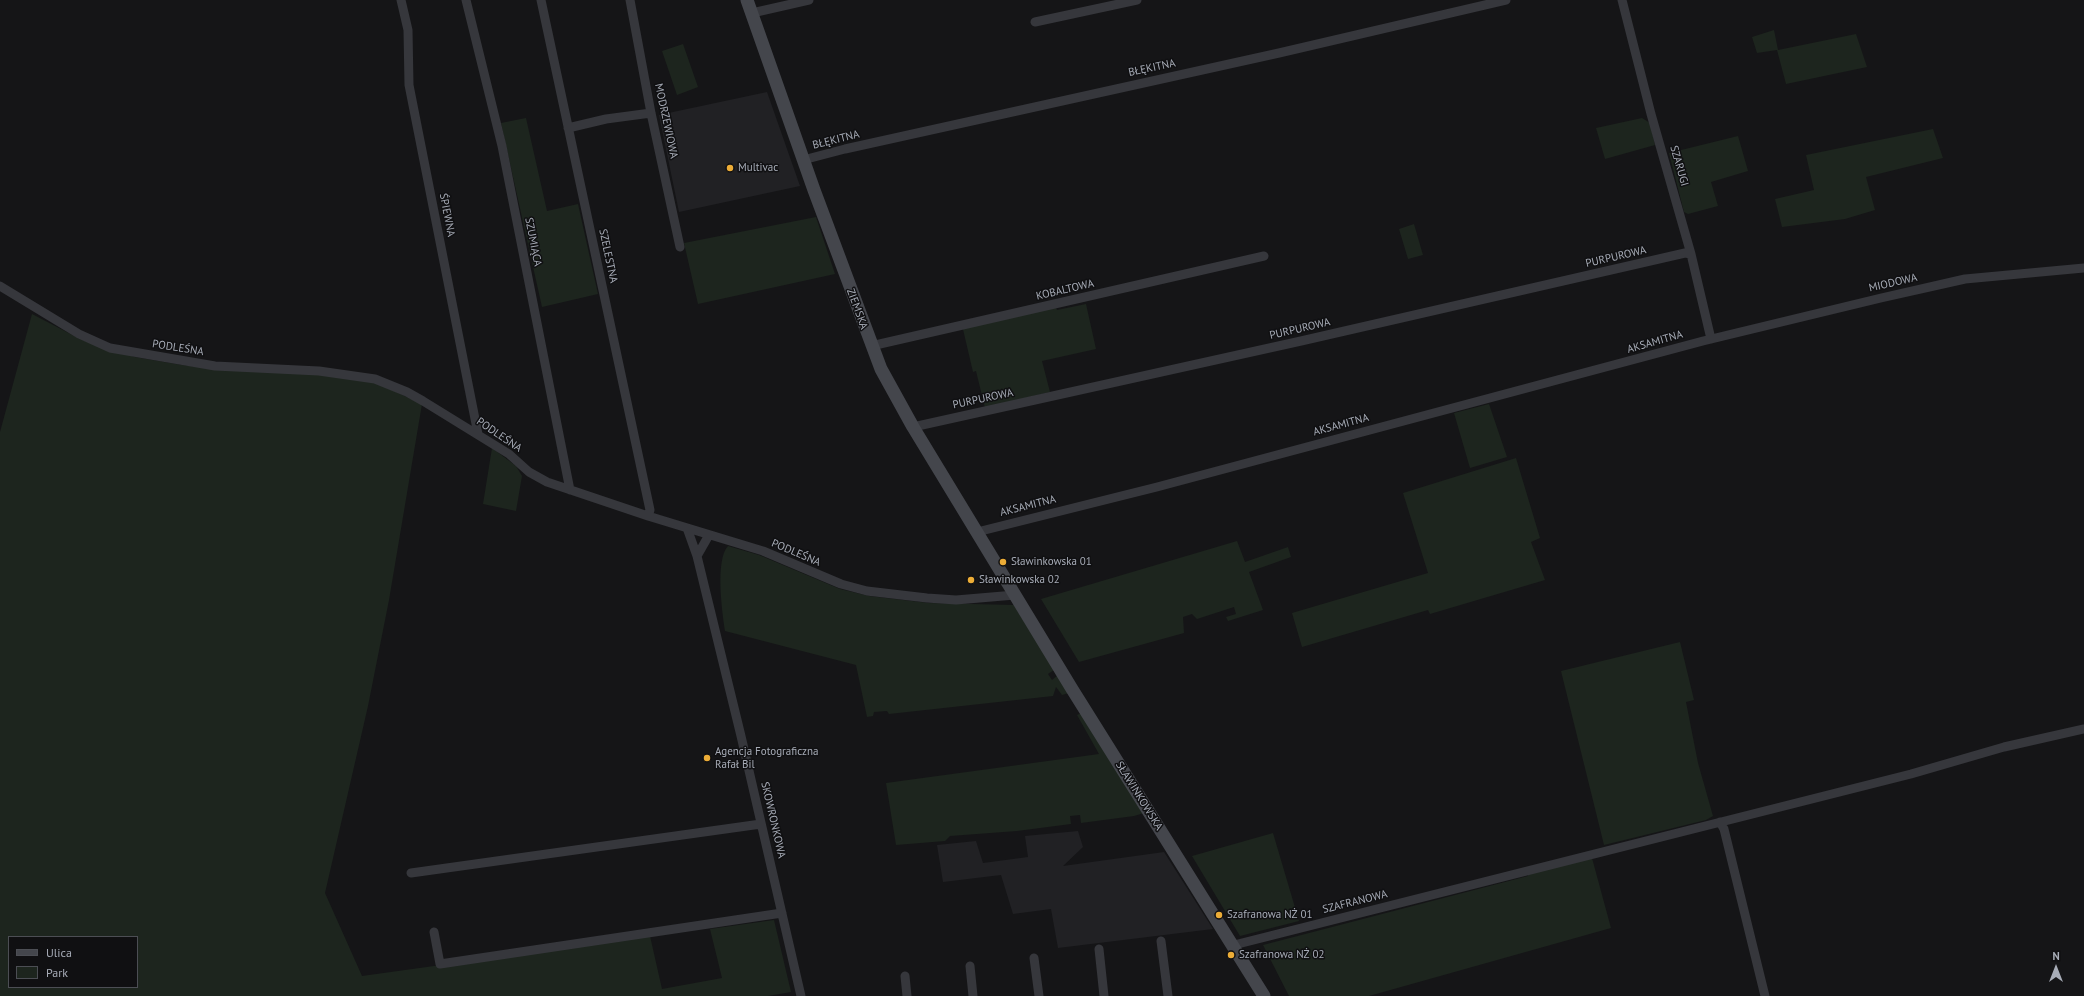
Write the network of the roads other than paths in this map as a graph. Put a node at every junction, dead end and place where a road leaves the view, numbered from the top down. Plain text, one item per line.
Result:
1 (401, 0) edge
2 (466, 0) edge
3 (541, 0) edge
4 (630, 0) edge
5 (747, 0) edge
6 (809, 0) edge
7 (1137, 0) edge
8 (1506, 0) edge
9 (1622, 0) edge
10 (752, 13) junction
11 (1035, 22) dead end
12 (651, 113) junction
13 (568, 128) junction
14 (804, 160) junction
15 (680, 247) dead end
16 (1691, 254) junction
17 (1264, 256) dead end
18 (2084, 268) edge
19 (0, 286) edge
20 (1711, 339) junction
21 (870, 346) junction
22 (913, 427) junction
23 (478, 434) junction
24 (570, 490) junction
25 (648, 516) junction
26 (687, 528) junction
27 (977, 532) junction
28 (709, 535) junction
29 (697, 556) junction
30 (1015, 595) junction
31 (2084, 729) edge
32 (1720, 822) junction
33 (761, 824) junction
34 (411, 874) dead end
35 (782, 913) junction
36 (434, 932) dead end
37 (1161, 941) dead end
38 (1234, 945) junction
39 (1099, 949) dead end
40 (1034, 958) dead end
41 (970, 966) dead end
42 (905, 976) dead end
43 (801, 996) edge
44 (907, 996) edge
45 (973, 996) edge
46 (1038, 996) edge
47 (1104, 996) edge
48 (1168, 996) edge
49 (1264, 996) edge
50 (1765, 996) edge

1 - 23 street, ŚPIEWNA
2 - 24 street, SZUMIĄCA
3 - 13 street, SZELESTNA
4 - 12 street, MODRZEWIOWA
5 - 10 street, ZIEMSKA
6 - 10 street
7 - 11 street
8 - 14 street, BŁĘKITNA
9 - 16 street, SZARUGI
10 - 14 street, ZIEMSKA
12 - 13 street
12 - 15 street, MODRZEWIOWA
13 - 25 street, SZELESTNA
14 - 21 street, ZIEMSKA
16 - 20 street, SZARUGI
16 - 22 street, PURPUROWA
17 - 21 street, KOBALTOWA
18 - 20 street, MIODOWA
19 - 23 street, PODLEŚNA
20 - 27 street, AKSAMITNA
21 - 22 street, ZIEMSKA
22 - 27 street, ZIEMSKA
23 - 24 street, PODLEŚNA
24 - 25 street, PODLEŚNA
25 - 26 street, PODLEŚNA
26 - 28 street, PODLEŚNA
26 - 29 street, SKOWRONKOWA
27 - 30 street, ZIEMSKA
28 - 29 street
28 - 30 street, PODLEŚNA
29 - 33 street, SKOWRONKOWA
30 - 38 street, SŁAWINKOWSKA
31 - 32 street, SZAFRANOWA
32 - 38 street, SZAFRANOWA
32 - 50 street
33 - 34 street
33 - 35 street, SKOWRONKOWA
35 - 36 street
35 - 43 street, SKOWRONKOWA
37 - 48 street
38 - 49 street, SŁAWINKOWSKA
39 - 47 street
40 - 46 street
41 - 45 street
42 - 44 street

